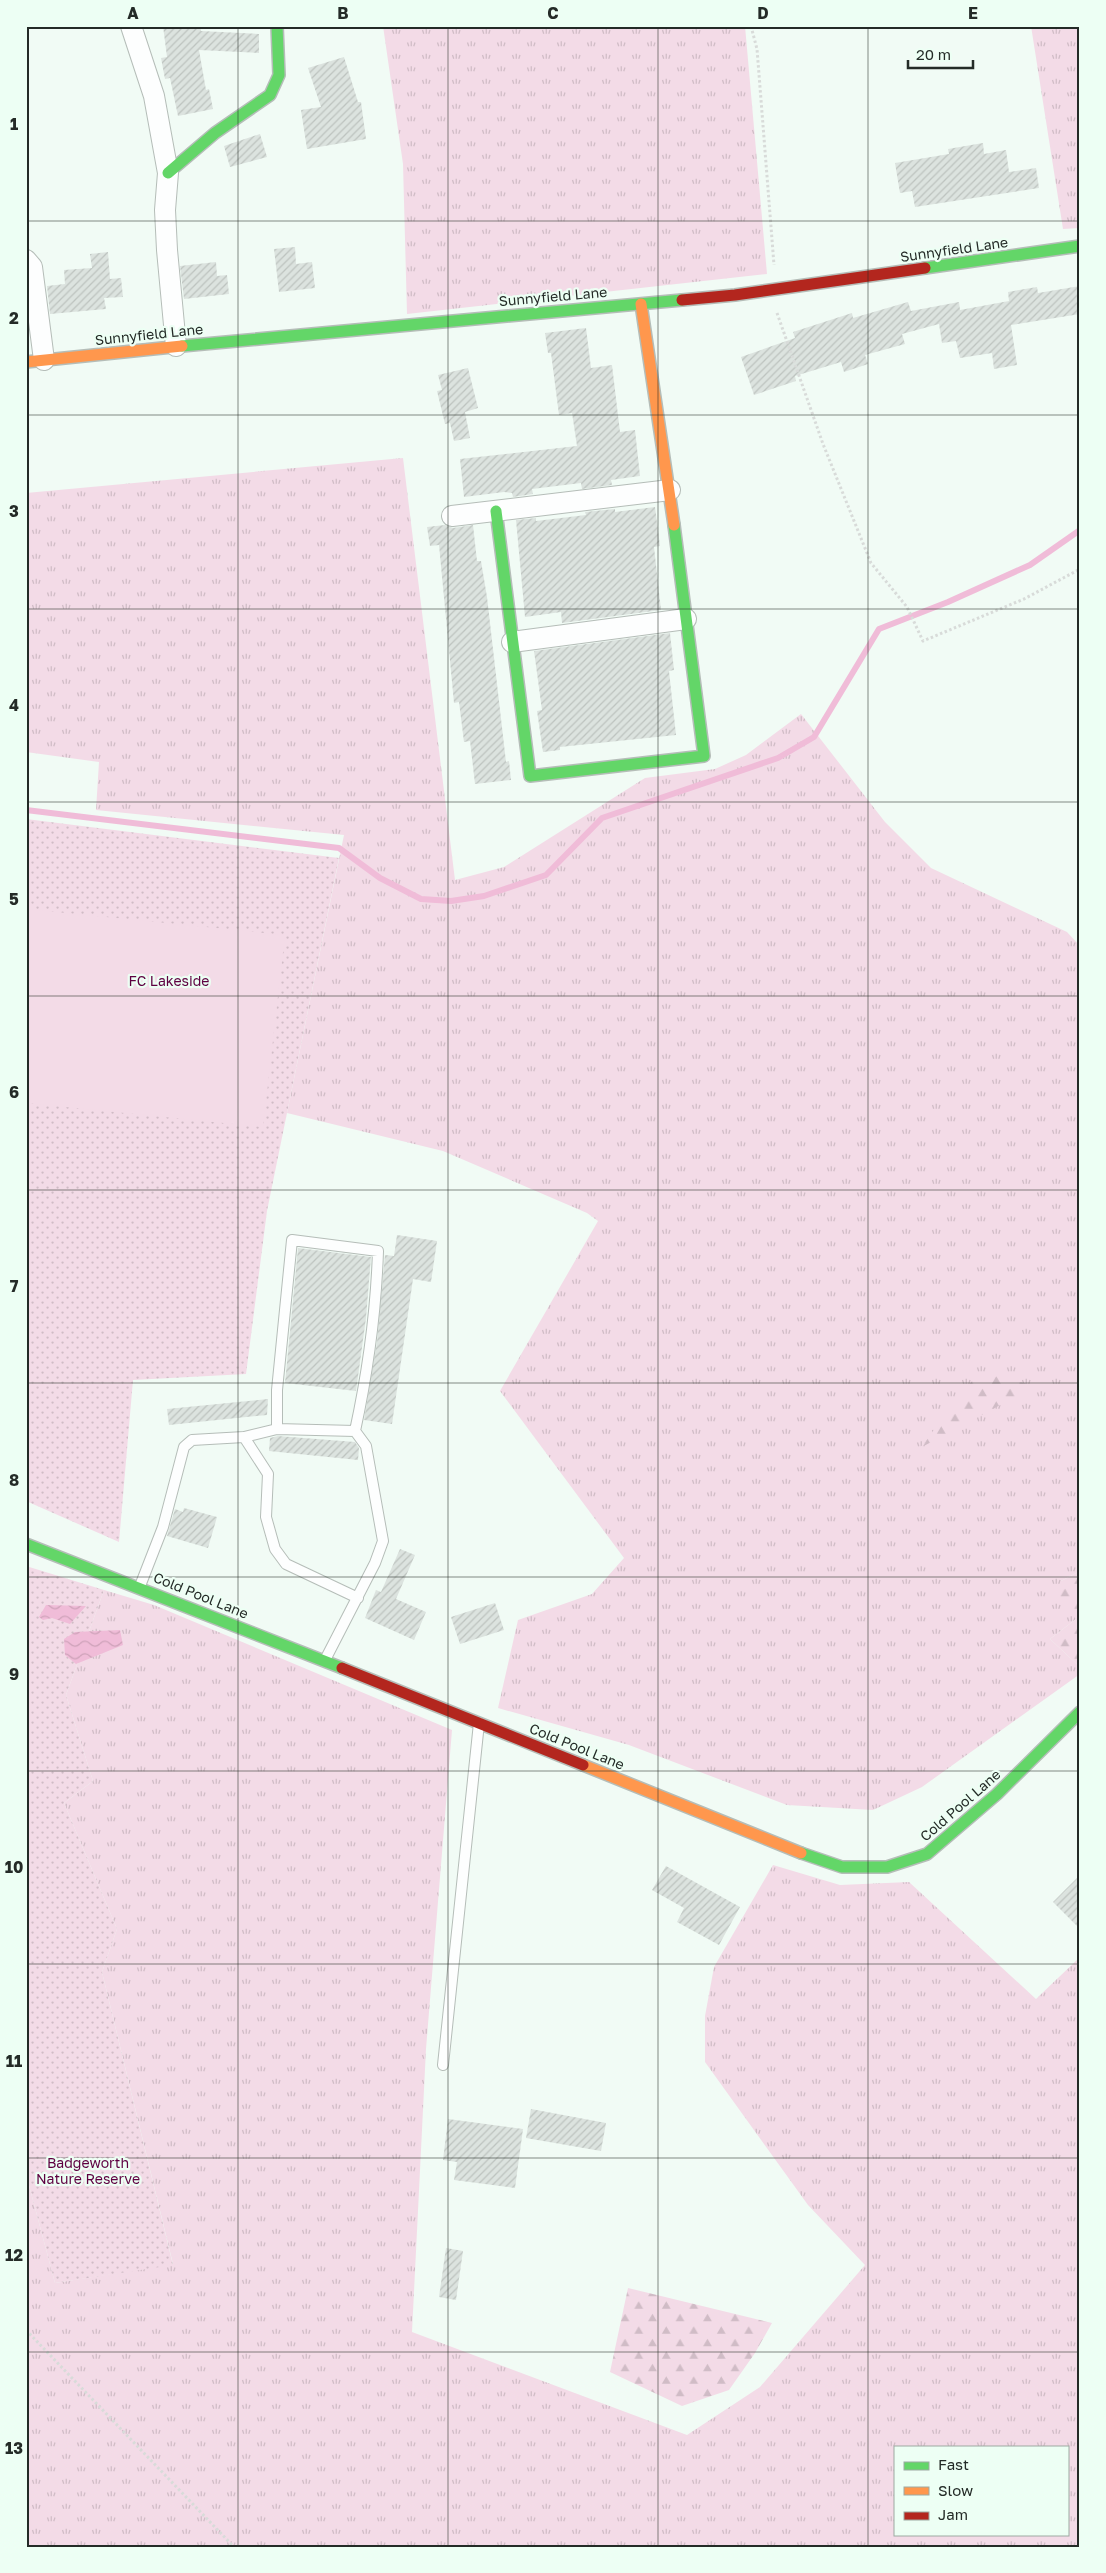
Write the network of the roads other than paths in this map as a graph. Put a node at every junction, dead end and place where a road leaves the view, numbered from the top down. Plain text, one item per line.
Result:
1 (131, 26) edge
2 (277, 26) edge
3 (168, 173) junction
4 (1080, 246) edge
5 (26, 260) edge
6 (641, 304) junction
7 (176, 346) junction
8 (35, 361) edge
9 (670, 490) junction
10 (496, 511) junction
11 (452, 516) dead end
12 (686, 619) junction
13 (512, 642) junction
14 (277, 1429) junction
15 (355, 1431) junction
16 (244, 1437) junction
17 (26, 1544) edge
18 (140, 1587) junction
19 (358, 1598) junction
20 (325, 1661) junction
21 (1080, 1712) edge
22 (479, 1722) junction
23 (443, 2065) dead end

1 - 3 street
2 - 3 street
3 - 7 street
4 - 6 street, Sunnyfield Lane
5 - 8 street
6 - 7 street, Sunnyfield Lane
6 - 9 street
7 - 8 street, Sunnyfield Lane
9 - 10 street
9 - 12 street
10 - 11 street
10 - 13 street
12 - 13 street
12 - 13 street
14 - 15 lane
14 - 15 lane
14 - 16 lane
15 - 19 lane
16 - 18 lane
16 - 19 lane
17 - 18 street, Cold Pool Lane
18 - 20 street, Cold Pool Lane
19 - 20 lane
20 - 22 street, Cold Pool Lane
21 - 22 street, Cold Pool Lane
22 - 23 lane

